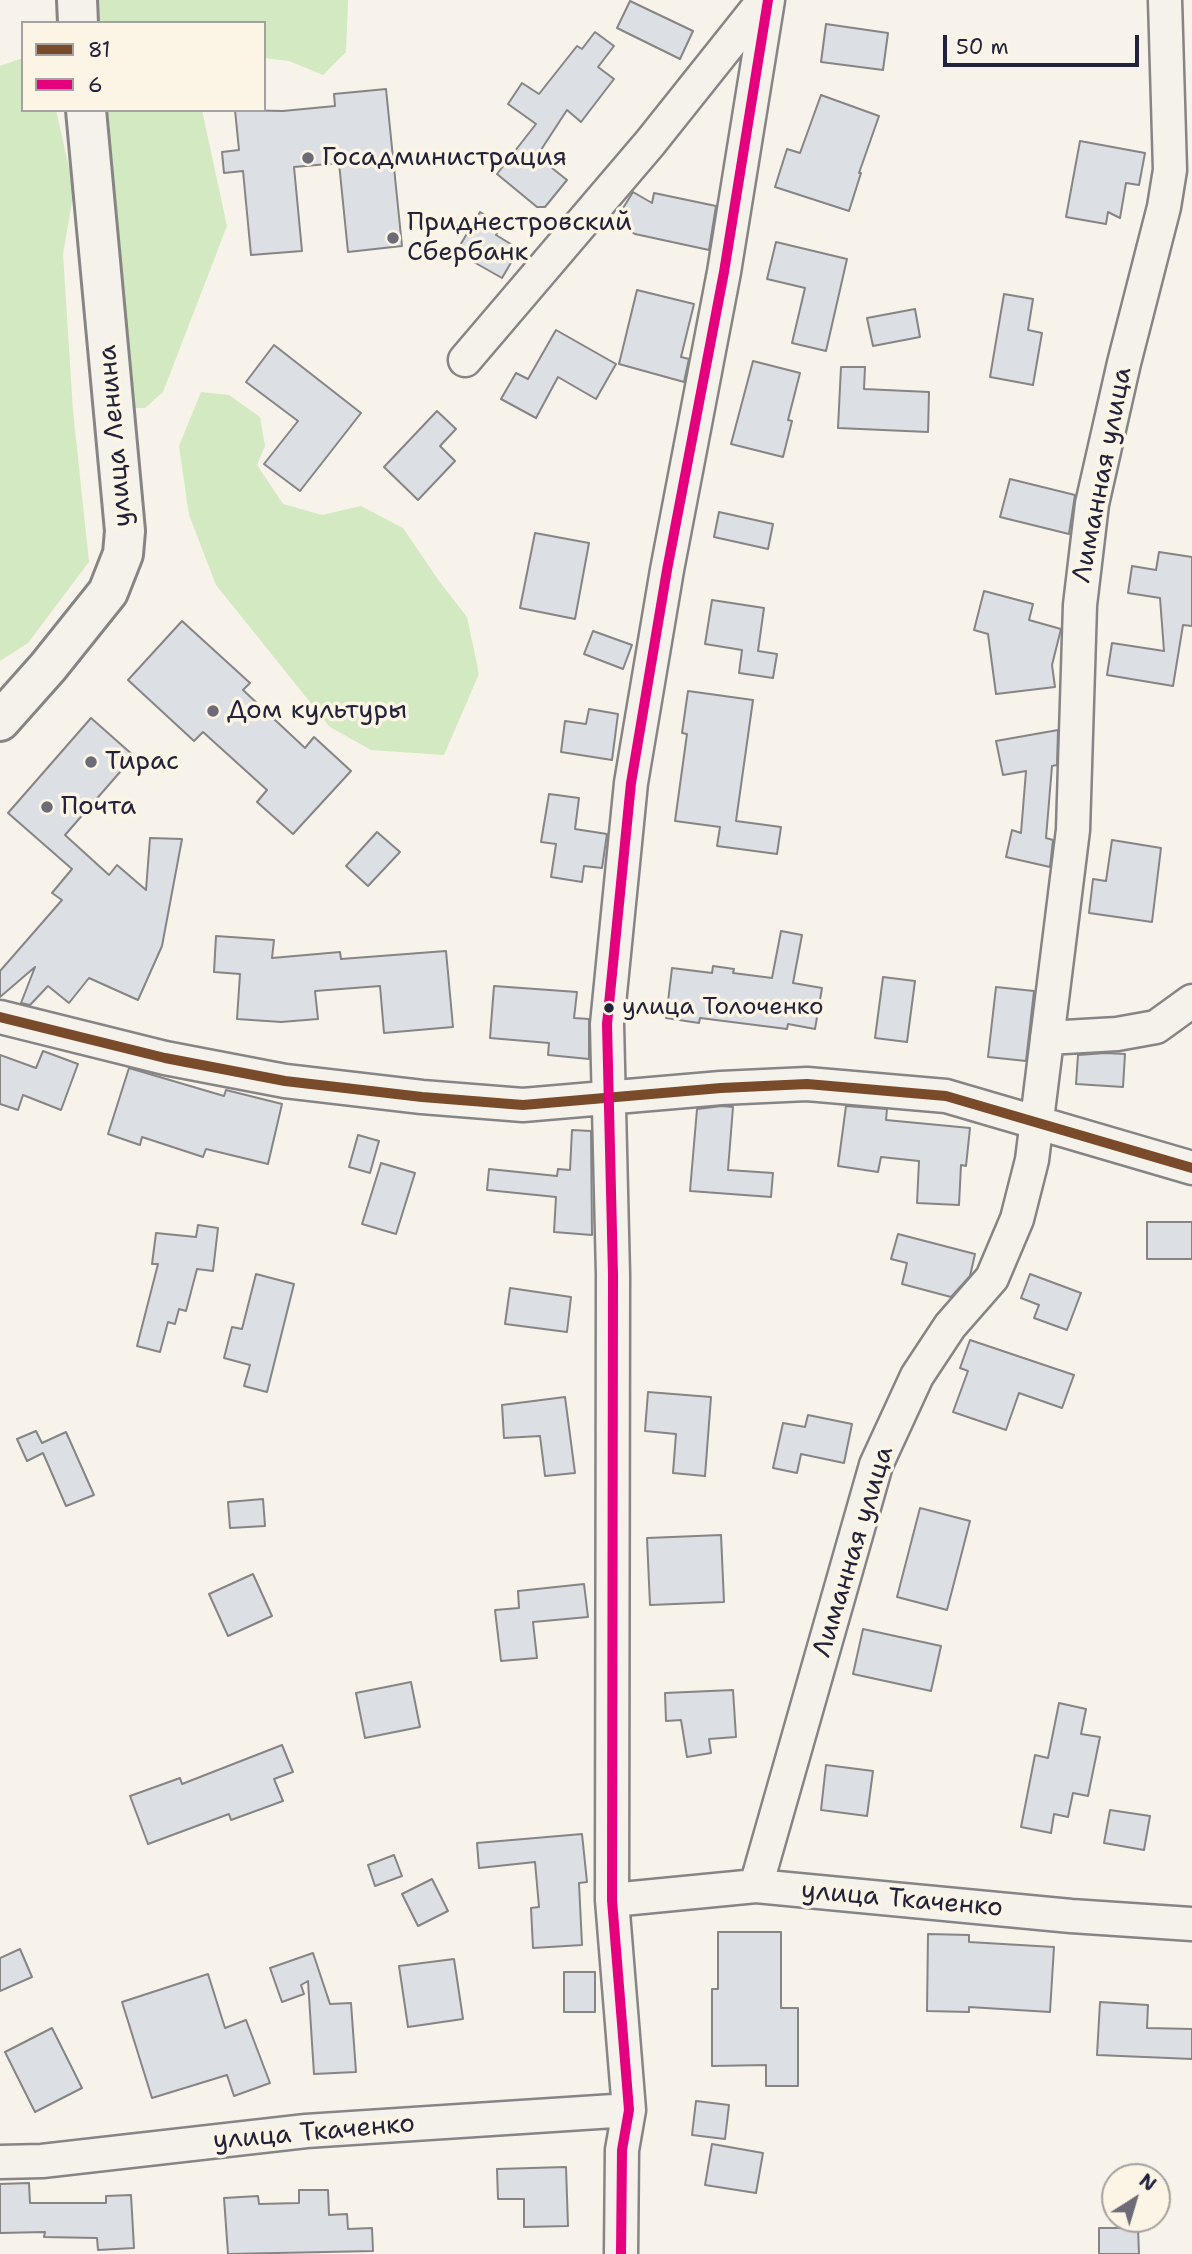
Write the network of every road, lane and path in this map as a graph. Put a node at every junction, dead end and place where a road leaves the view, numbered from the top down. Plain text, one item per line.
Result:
1 (76, 0) edge
2 (766, 0) edge
3 (1165, 0) edge
4 (78, 21) edge
5 (86, 112) edge
6 (465, 360) dead end
7 (0, 720) edge
8 (1192, 1001) edge
9 (0, 1017) edge
10 (1047, 1038) junction
11 (608, 1097) junction
12 (1039, 1122) junction
13 (1192, 1168) edge
14 (757, 1886) junction
15 (612, 1900) junction
16 (1192, 1924) edge
17 (629, 2110) junction
18 (0, 2162) edge
19 (621, 2254) edge

1 - 4 street
2 - 6 street
2 - 11 street
3 - 10 street, Лиманная улица
5 - 7 street, улица Ленина
8 - 10 street
9 - 11 street
10 - 12 street, Лиманная улица
11 - 12 street
11 - 15 street
12 - 13 street
12 - 14 street, Лиманная улица
14 - 15 street, улица Ткаченко
14 - 16 street, улица Ткаченко
15 - 17 street
17 - 18 street, улица Ткаченко
17 - 19 street

